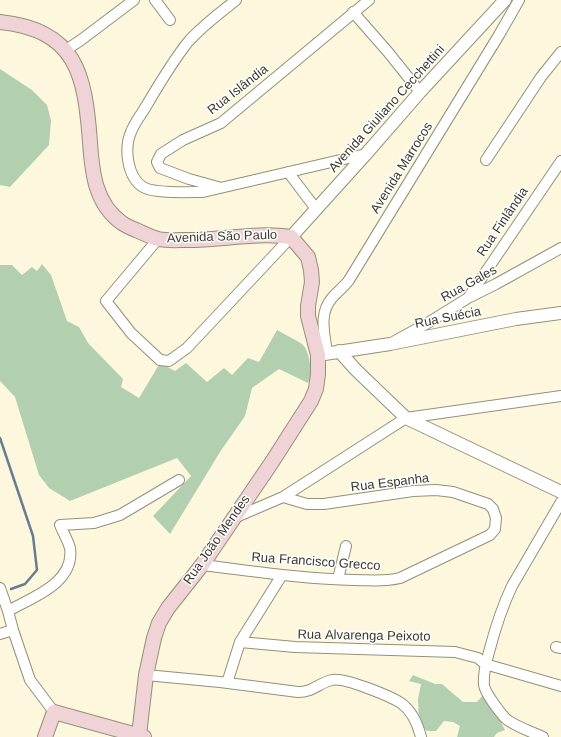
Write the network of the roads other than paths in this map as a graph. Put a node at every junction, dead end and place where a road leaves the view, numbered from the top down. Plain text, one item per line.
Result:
1 (134, 0) edge
2 (155, 0) edge
3 (236, 0) edge
4 (369, 0) edge
5 (505, 0) edge
6 (518, 0) edge
7 (353, 12) junction
8 (170, 20) dead end
9 (0, 22) edge
10 (66, 50) junction
11 (561, 52) edge
12 (420, 92) junction
13 (366, 154) junction
14 (486, 160) dead end
15 (561, 161) edge
16 (288, 172) junction
17 (221, 188) junction
18 (316, 209) junction
19 (291, 237) junction
20 (158, 239) junction
21 (561, 248) edge
22 (468, 298) junction
23 (561, 313) edge
24 (390, 344) junction
25 (339, 351) junction
26 (322, 354) junction
27 (561, 396) edge
28 (406, 418) junction
29 (179, 480) dead end
30 (561, 492) edge
31 (283, 497) junction
32 (561, 502) edge
33 (233, 518) junction
34 (490, 535) joint
35 (346, 546) dead end
36 (202, 565) junction
37 (282, 574) junction
38 (338, 580) junction
39 (0, 588) edge
40 (8, 611) junction
41 (13, 630) junction
42 (0, 634) edge
43 (240, 642) junction
44 (485, 664) junction
45 (146, 675) junction
46 (227, 683) junction
47 (561, 686) edge
48 (54, 712) junction
49 (522, 733) edge
50 (142, 736) edge
51 (45, 737) edge
52 (421, 737) edge
53 (543, 737) edge

1 - 10 street
2 - 8 street
3 - 17 street
4 - 7 street, Rua Islândia
5 - 12 street, Avenida Giuliano Cecchettini
6 - 26 street, Avenida Marrocos
7 - 12 street
7 - 17 street, Rua Islândia
9 - 10 main road, Avenida São Paulo
10 - 20 main road, Avenida São Paulo
11 - 14 street
12 - 13 street, Avenida Giuliano Cecchettini
13 - 16 street
13 - 18 street, Avenida Giuliano Cecchettini
15 - 22 street, Rua Finlândia
16 - 17 street
16 - 18 street
18 - 19 street, Avenida Giuliano Cecchettini
19 - 20 main road, Avenida São Paulo
19 - 20 street
19 - 26 main road, Avenida São Paulo
21 - 22 street, Rua Gales
22 - 24 street, Rua Gales
23 - 24 street, Rua Suécia
24 - 25 street, Rua Suécia
25 - 26 street, Rua Suécia
25 - 28 street
26 - 33 main road, Rua João Mendes
27 - 28 street
28 - 30 street
28 - 31 street
29 - 40 street
31 - 33 street
31 - 34 street, Rua Espanha
32 - 44 street
33 - 36 main road, Rua João Mendes
34 - 38 street, Rua Francisco Grecco
35 - 38 street
36 - 37 street, Rua Francisco Grecco
36 - 45 main road, Rua João Mendes
37 - 38 street, Rua Francisco Grecco
37 - 43 street
39 - 40 street
40 - 41 street
41 - 42 street
41 - 48 street
43 - 44 street, Rua Alvarenga Peixoto
43 - 46 street
44 - 47 street, Rua Alvarenga Peixoto
44 - 49 street
45 - 46 street
45 - 50 main road, Rua João Mendes
46 - 52 street
48 - 50 main road
48 - 51 main road
49 - 53 street

